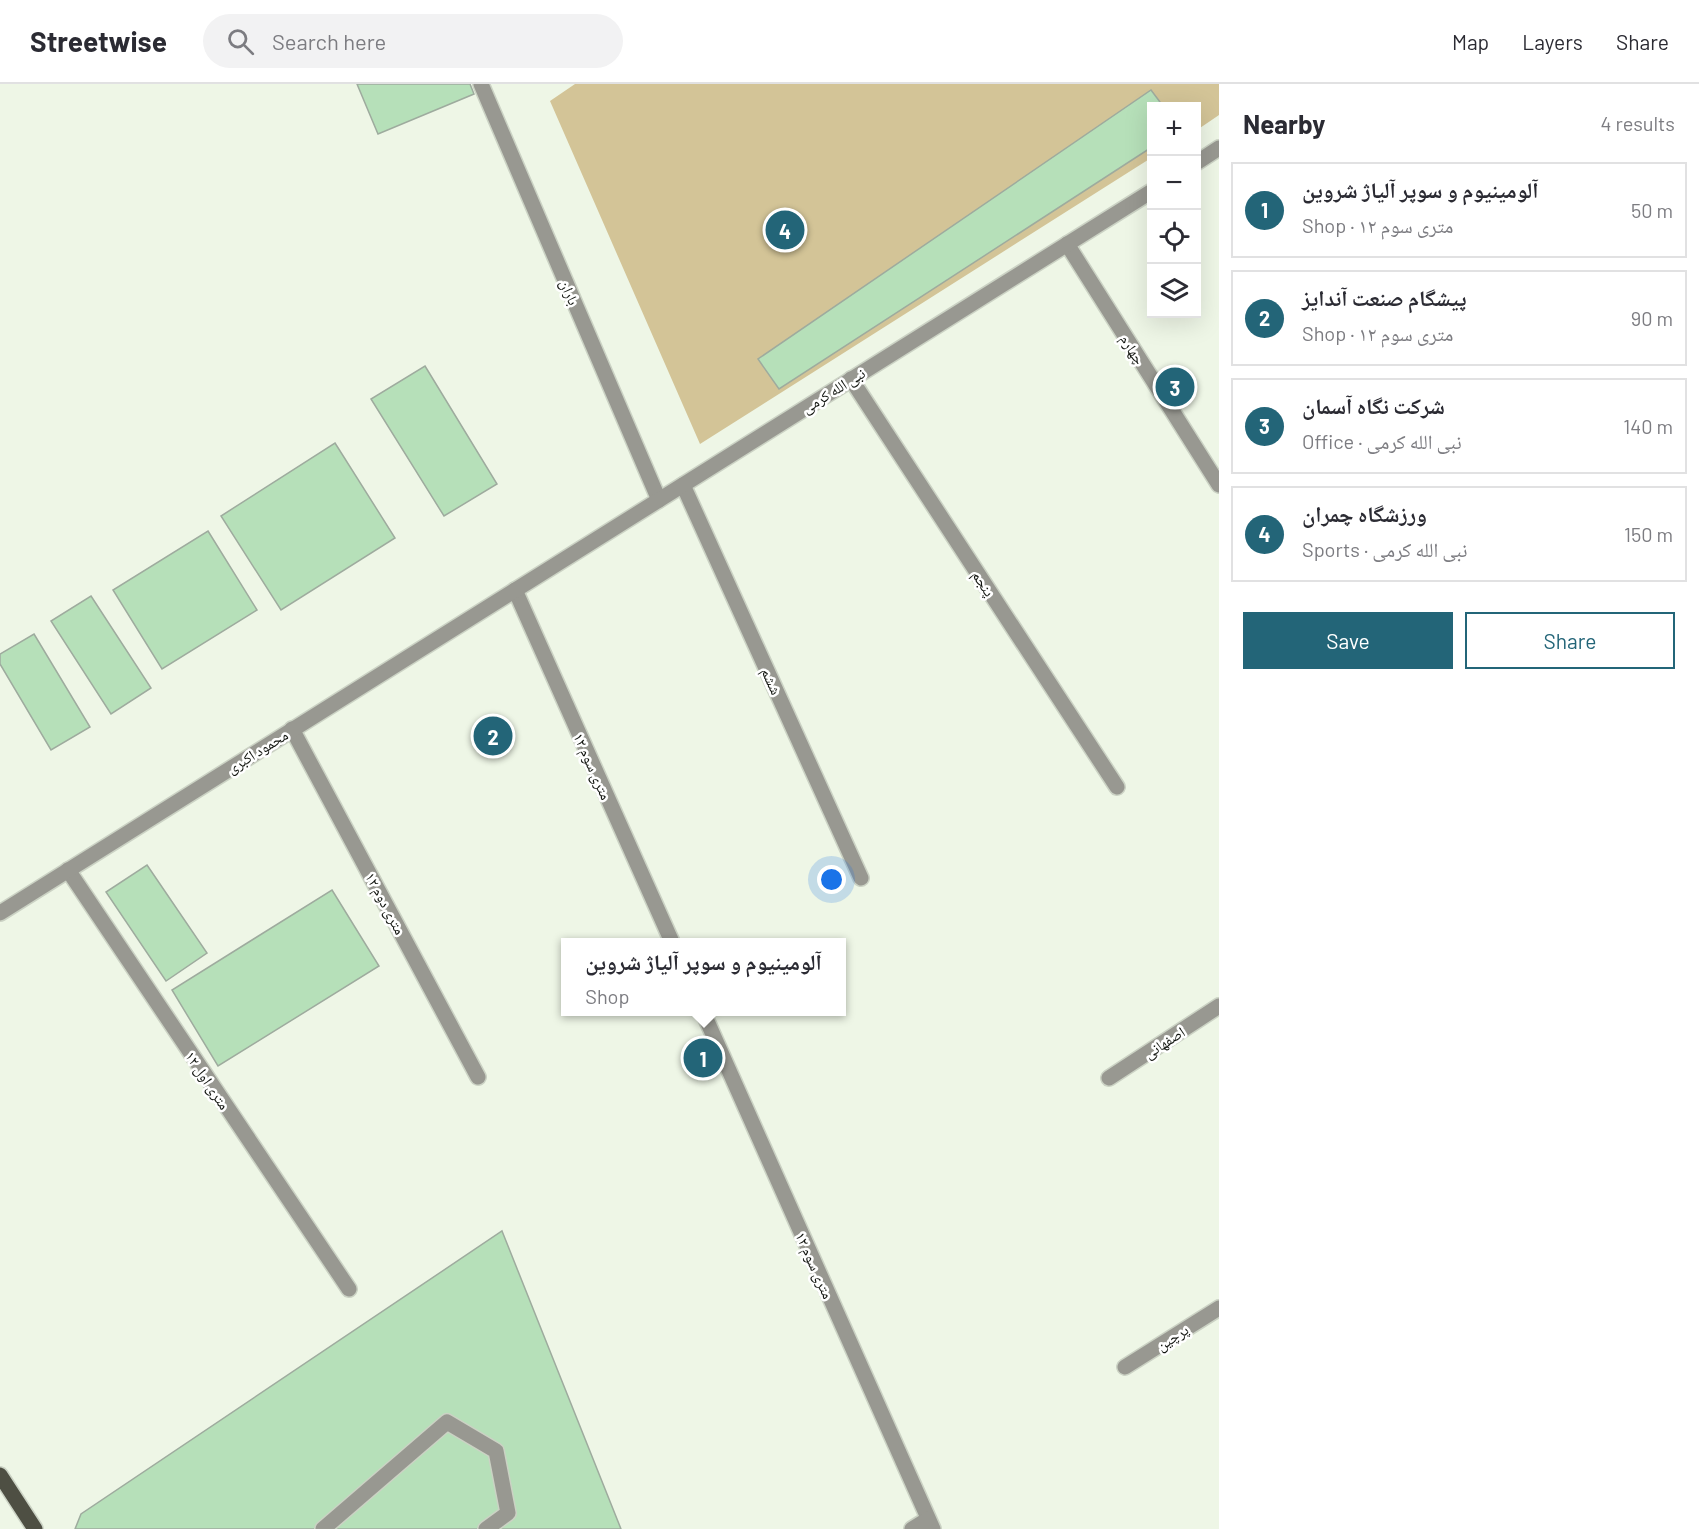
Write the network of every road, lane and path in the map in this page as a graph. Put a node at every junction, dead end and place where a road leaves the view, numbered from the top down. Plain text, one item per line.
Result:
1 (481, 84) edge
2 (1219, 148) edge
3 (1201, 160) edge
4 (1147, 194) edge
5 (1067, 244) junction
6 (851, 379) junction
7 (683, 485) junction
8 (1219, 485) edge
9 (659, 500) junction
10 (515, 590) junction
11 (292, 729) junction
12 (1117, 787) dead end
13 (68, 870) junction
14 (861, 878) dead end
15 (0, 913) edge
16 (670, 938) edge
17 (1219, 1006) edge
18 (704, 1016) edge
19 (478, 1077) dead end
20 (1109, 1078) dead end
21 (349, 1290) dead end
22 (1219, 1308) edge
23 (1125, 1367) dead end
24 (0, 1475) edge
25 (931, 1524) edge
26 (35, 1529) edge
27 (322, 1529) edge
28 (486, 1529) edge
29 (912, 1529) edge

1 - 9 street, باران
2 - 3 street
4 - 5 street, نبی الله کرمی
5 - 6 street, نبی الله کرمی
5 - 8 street, چهارم
6 - 7 street, نبی الله کرمی
6 - 12 street, پنجم
7 - 9 street, نبی الله کرمی
7 - 14 street, ششم
9 - 10 street, نبی الله کرمی
10 - 11 street, محمود اکبری
10 - 16 street, ۱۲ متری سوم
11 - 13 street, محمود اکبری
11 - 19 street, ۱۲ متری دوم
13 - 15 street, محمود اکبری
13 - 21 street, ۱۲ متری اول
17 - 20 street, اصفهانی
18 - 25 street, ۱۲ متری سوم
22 - 23 street, پرچین
24 - 26 main road
25 - 29 street
27 - 28 street

